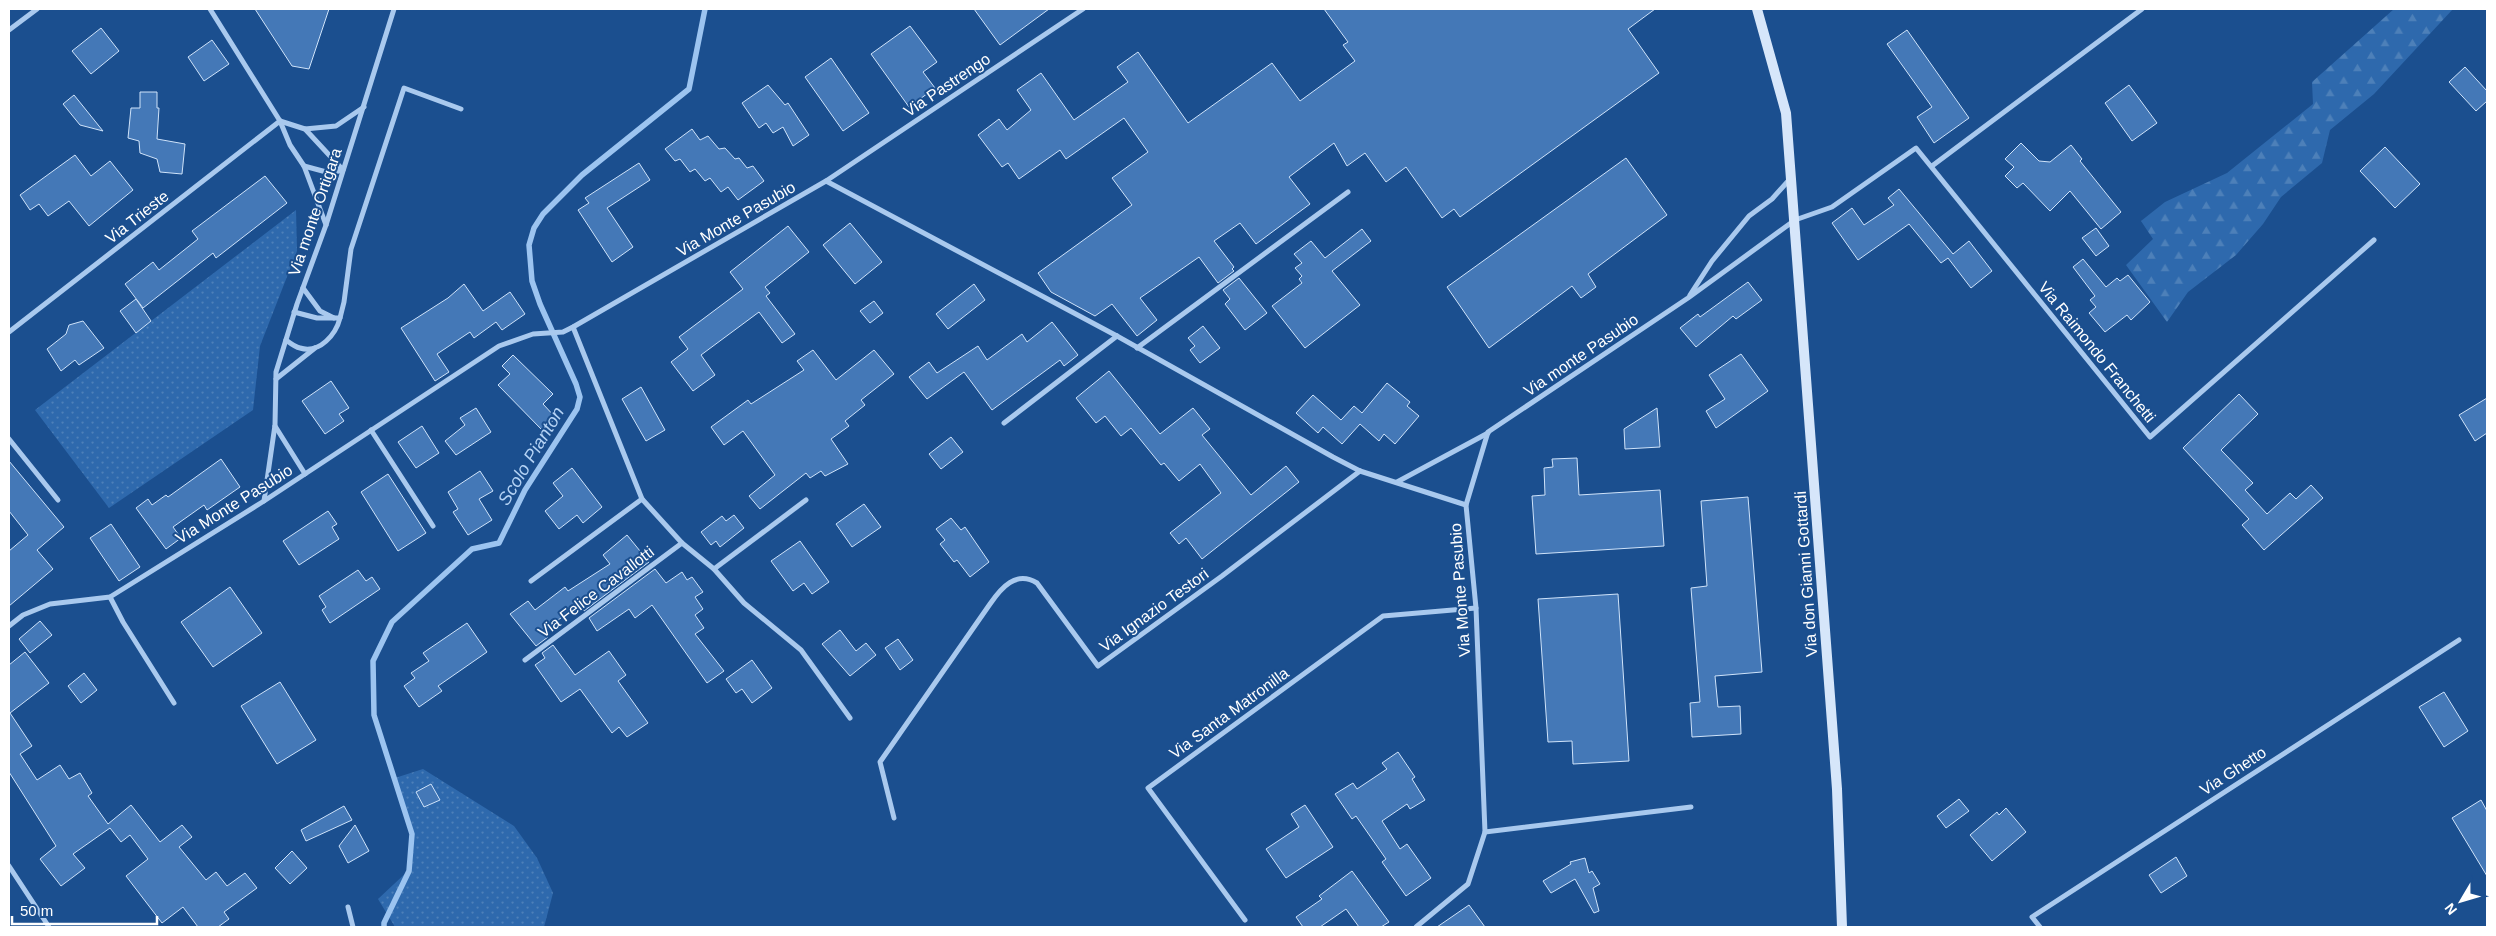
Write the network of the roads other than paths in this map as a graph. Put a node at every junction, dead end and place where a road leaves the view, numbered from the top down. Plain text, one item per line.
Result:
1 (37, 9) edge
2 (210, 9) edge
3 (394, 9) edge
4 (1083, 9) edge
5 (1757, 9) edge
6 (2142, 9) edge
7 (9, 30) edge
8 (364, 106) junction
9 (461, 109) dead end
10 (280, 121) junction
11 (304, 129) junction
12 (304, 166) junction
13 (1932, 166) junction
14 (342, 170) junction
15 (1792, 178) junction
16 (826, 181) junction
17 (1348, 192) dead end
18 (1795, 220) junction
19 (326, 225) junction
20 (2374, 240) dead end
21 (303, 288) junction
22 (1688, 298) junction
23 (294, 312) junction
24 (337, 318) junction
25 (573, 327) junction
26 (9, 332) edge
27 (1117, 336) junction
28 (286, 340) junction
29 (317, 347) junction
30 (1137, 348) junction
31 (276, 379) junction
32 (1004, 423) dead end
33 (275, 425) junction
34 (371, 430) junction
35 (1488, 432) junction
36 (9, 439) edge
37 (1360, 471) junction
38 (305, 474) junction
39 (1397, 482) junction
40 (642, 499) junction
41 (58, 500) dead end
42 (806, 500) dead end
43 (264, 501) junction
44 (1466, 506) junction
45 (433, 526) dead end
46 (682, 543) junction
47 (714, 569) junction
48 (531, 581) dead end
49 (110, 596) junction
50 (1476, 608) junction
51 (9, 626) edge
52 (2459, 640) dead end
53 (525, 660) dead end
54 (174, 703) dead end
55 (850, 718) dead end
56 (1691, 807) dead end
57 (894, 818) dead end
58 (1485, 832) junction
59 (9, 866) edge
60 (348, 906) dead end
61 (1245, 920) dead end
62 (49, 927) edge
63 (353, 927) edge
64 (1416, 927) edge
65 (1842, 927) edge
66 (2040, 927) edge

1 - 7 street
2 - 10 street
3 - 8 street, Via monte Ortigara
4 - 16 street, Via Pastrengo
5 - 15 main road, Via don Gianni Gottardi
6 - 13 street
8 - 11 street
8 - 14 street, Via monte Ortigara
9 - 24 street
10 - 11 street
10 - 12 street
10 - 26 street, Via Trieste
11 - 14 street
12 - 14 street
12 - 19 street
13 - 18 street, Via Raimondo Franchetti
13 - 20 street, Via Raimondo Franchetti
14 - 19 street, Via monte Ortigara
15 - 18 main road, Via don Gianni Gottardi
15 - 22 street, Via monte Pasubio
16 - 25 street, Via Monte Pasubio
16 - 27 street, Via Monte Pasubio
17 - 30 street
18 - 22 street, Via monte Pasubio
18 - 65 main road, Via don Gianni Gottardi
19 - 21 street, Via monte Ortigara
21 - 23 street, Via monte Ortigara
21 - 24 street
22 - 35 street, Via monte Pasubio
23 - 24 street
23 - 28 street, Via monte Ortigara
24 - 29 street
25 - 34 street, Via Monte Pasubio
25 - 40 street
27 - 30 street, Via Monte Pasubio
27 - 32 street
28 - 29 street
28 - 31 street, Via monte Ortigara
29 - 31 street
30 - 37 street, Via Monte Pasubio
31 - 33 street, Via monte Ortigara
33 - 38 street
33 - 43 street, Via monte Ortigara
34 - 38 street, Via Monte Pasubio
34 - 45 street
35 - 39 street, Via monte Pasubio
35 - 44 street, Via monte Pasubio
36 - 41 street
37 - 39 street, Via Monte Pasubio
37 - 57 street, Via Ignazio Testori
38 - 43 street, Via Monte Pasubio
39 - 44 street, Via Monte Pasubio
40 - 46 street
40 - 48 street
42 - 47 street
43 - 49 street, Via Monte Pasubio
44 - 50 street, Via Monte Pasubio
46 - 47 street
46 - 53 street, Via Felice Cavallotti
47 - 55 street
49 - 51 street, Via Monte Pasubio
49 - 54 street
50 - 58 street, Via Monte Pasubio
50 - 61 street, Via Santa Matronilla
52 - 66 street, Via Ghetto
56 - 58 street
58 - 64 street
59 - 62 street
60 - 63 street

